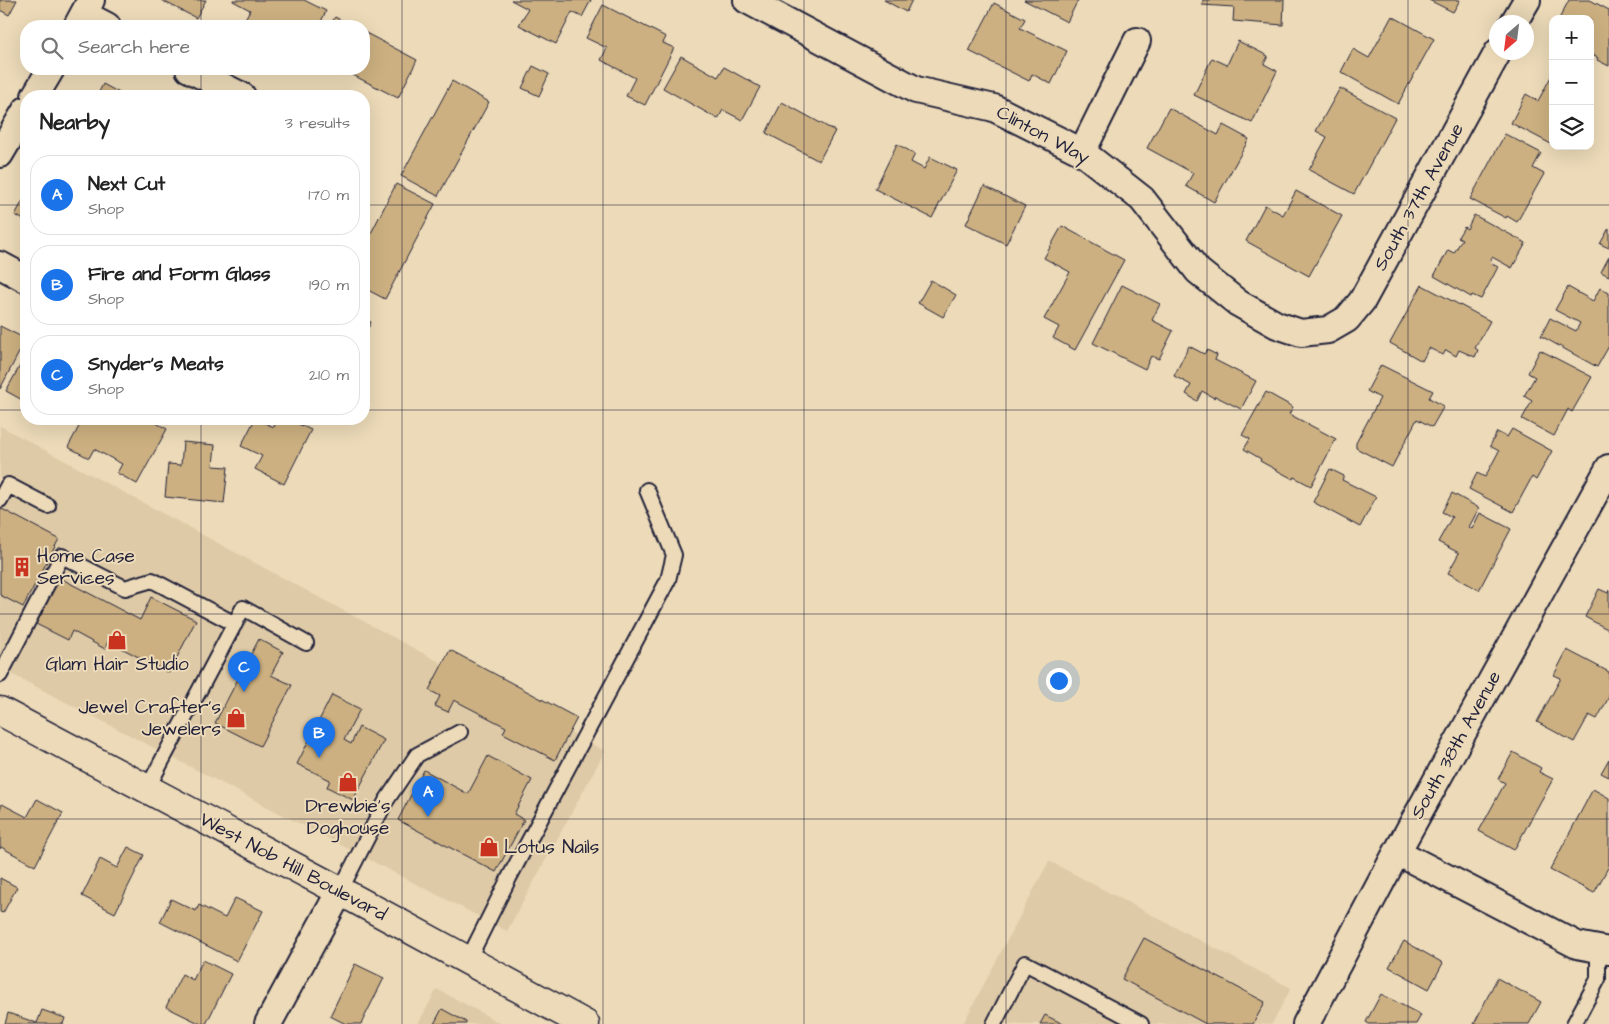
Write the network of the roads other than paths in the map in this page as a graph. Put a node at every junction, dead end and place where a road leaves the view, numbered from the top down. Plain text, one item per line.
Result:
1 (747, 0) edge
2 (1527, 0) edge
3 (84, 13) edge
4 (1518, 15) edge
5 (96, 20) edge
6 (1137, 41) dead end
7 (1494, 60) edge
8 (47, 75) edge
9 (201, 75) edge
10 (39, 90) edge
11 (230, 90) edge
12 (20, 120) edge
13 (1082, 152) junction
14 (0, 154) edge
15 (0, 265) edge
16 (20, 276) edge
17 (1328, 330) joint
18 (1609, 468) edge
19 (647, 490) dead end
20 (0, 500) edge
21 (48, 506) dead end
22 (234, 624) junction
23 (306, 643) dead end
24 (0, 675) edge
25 (0, 711) edge
26 (460, 732) dead end
27 (147, 789) junction
28 (1397, 852) junction
29 (340, 891) junction
30 (1603, 950) edge
31 (468, 960) junction
32 (268, 1024) edge
33 (585, 1024) edge
34 (994, 1024) edge
35 (1141, 1024) edge
36 (1306, 1024) edge
37 (1574, 1024) edge

1 - 13 street, Clinton Way
2 - 4 street
3 - 5 street
6 - 13 street
7 - 17 street, South 37th Avenue
8 - 10 street
9 - 11 street
12 - 14 street
13 - 17 street, Clinton Way
15 - 16 street
18 - 28 street, South 38th Avenue
19 - 31 lane
20 - 21 lane
22 - 23 lane
22 - 24 lane
22 - 27 lane
25 - 27 main road, West Nob Hill Boulevard
26 - 29 lane
27 - 29 main road, West Nob Hill Boulevard
28 - 30 street
28 - 36 street, South 38th Avenue
29 - 31 main road, West Nob Hill Boulevard
29 - 32 street
30 - 37 lane
31 - 33 main road, West Nob Hill Boulevard
34 - 35 lane

